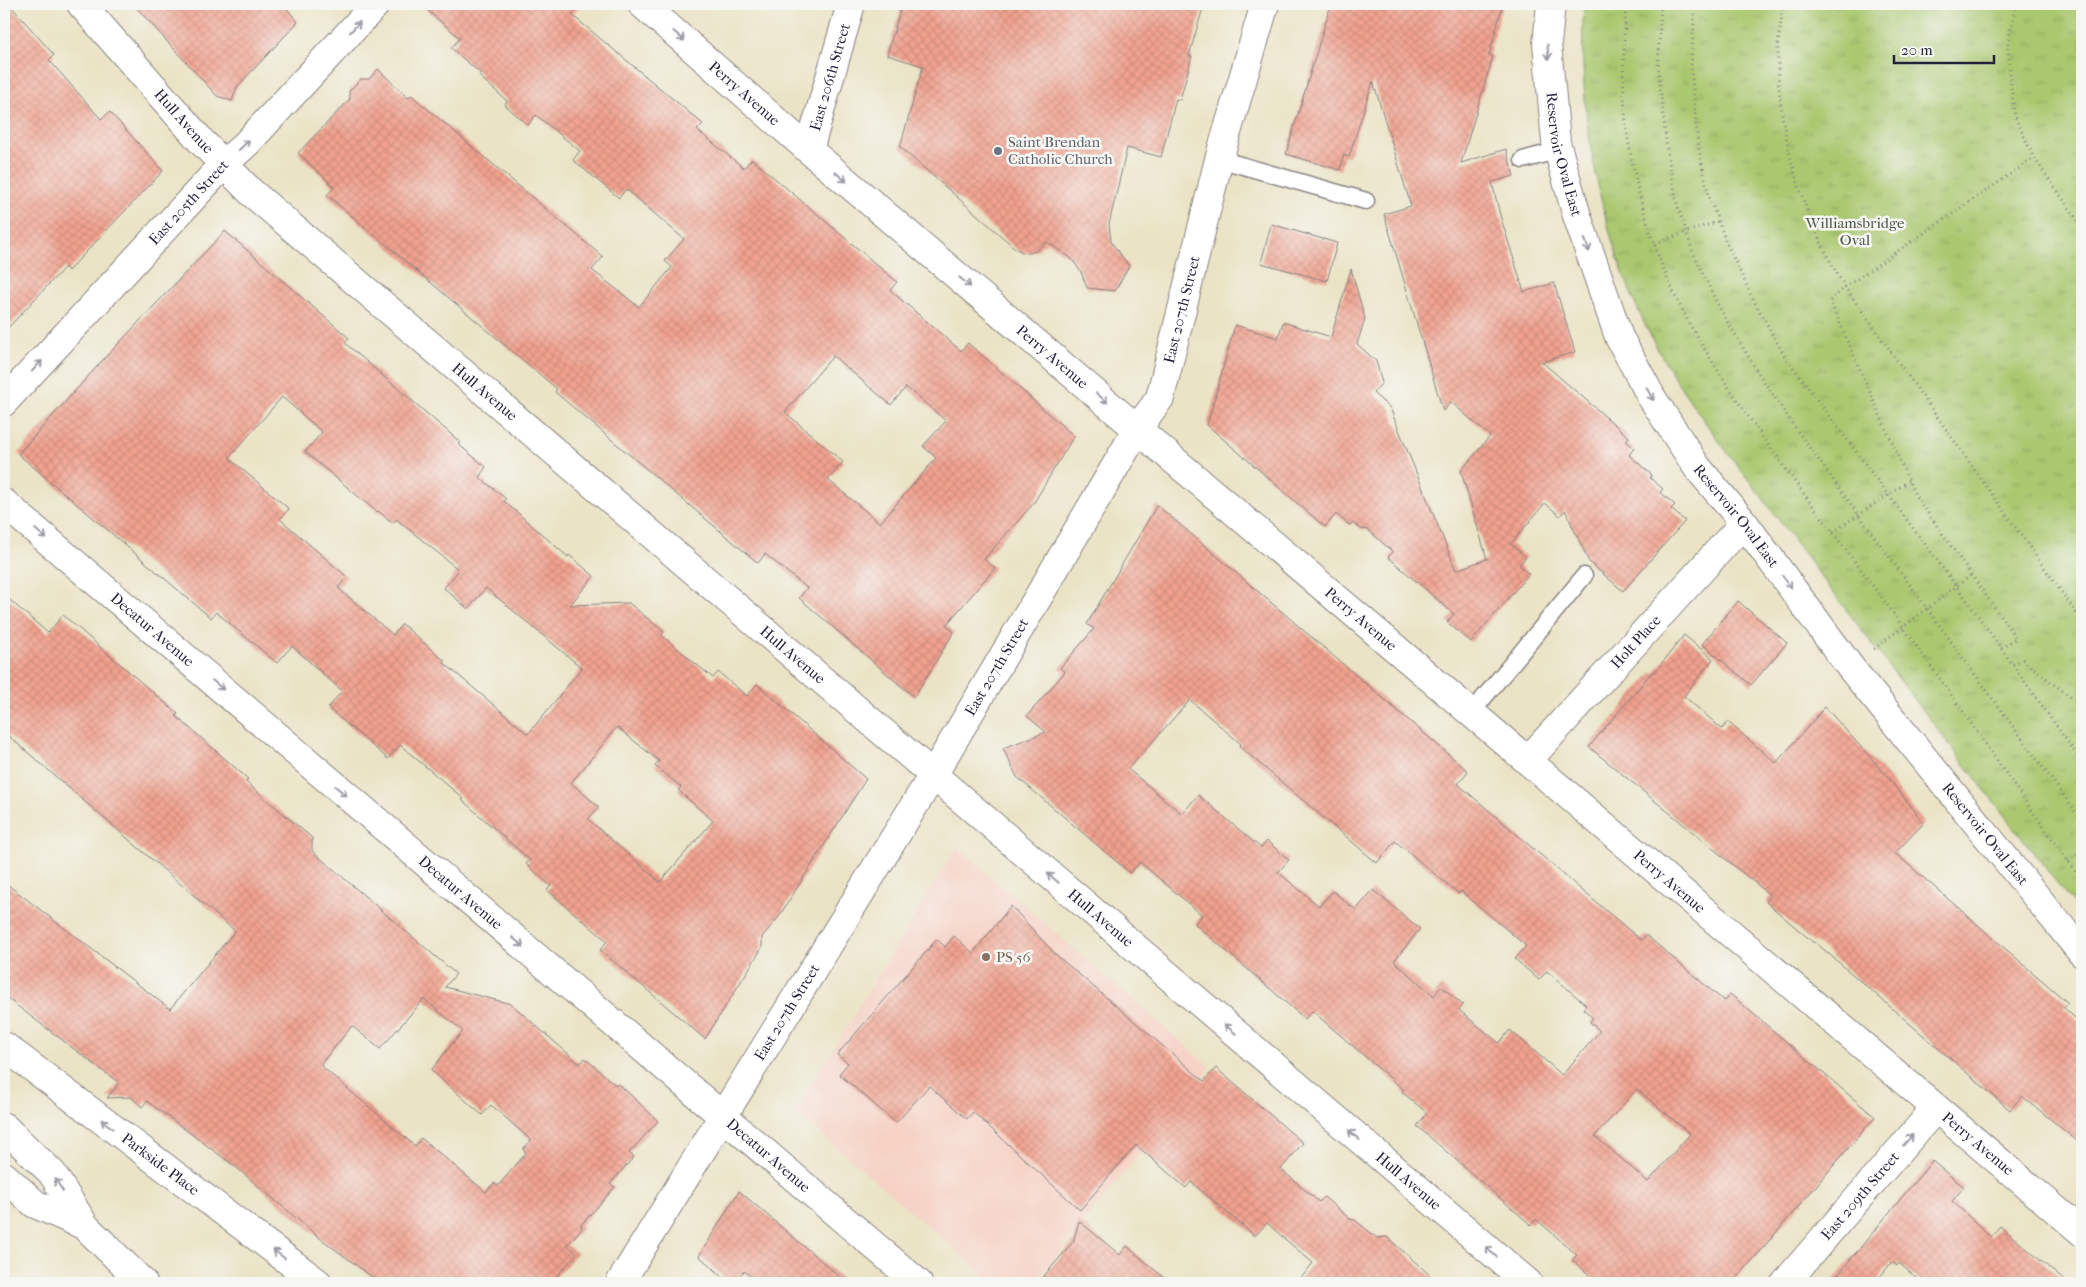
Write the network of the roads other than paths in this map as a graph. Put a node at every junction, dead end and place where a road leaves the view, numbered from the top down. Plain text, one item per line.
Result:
1 (81, 4) edge
2 (376, 4) edge
3 (642, 4) edge
4 (851, 4) edge
5 (1266, 4) edge
6 (1551, 4) edge
7 (809, 150) junction
8 (1559, 150) junction
9 (1219, 159) junction
10 (1523, 160) dead end
11 (224, 164) junction
12 (1366, 201) dead end
13 (4, 402) edge
14 (1138, 428) junction
15 (4, 503) edge
16 (1744, 523) junction
17 (1584, 576) dead end
18 (1472, 712) junction
19 (1528, 760) junction
20 (932, 774) junction
21 (2082, 953) edge
22 (4, 1046) edge
23 (1935, 1108) junction
24 (723, 1117) junction
25 (4, 1127) edge
26 (4, 1176) edge
27 (85, 1226) junction
28 (2082, 1232) edge
29 (143, 1283) edge
30 (318, 1283) edge
31 (620, 1283) edge
32 (918, 1283) edge
33 (1528, 1283) edge
34 (1785, 1283) edge

1 - 11 street, Hull Avenue
11 -> 2 street, East 205th Street
3 -> 7 street, Perry Avenue
4 - 7 street, East 206th Street
5 - 9 street, East 207th Street
6 -> 8 street, Reservoir Oval East
7 -> 14 street, Perry Avenue
8 - 10 lane
8 -> 16 street, Reservoir Oval East
9 - 12 lane
9 - 14 street, East 207th Street
13 -> 11 street, East 205th Street
11 - 20 street, Hull Avenue
14 - 18 street, Perry Avenue
14 - 20 street, East 207th Street
15 -> 24 street, Decatur Avenue
16 - 19 street, Holt Place
16 -> 21 street, Reservoir Oval East
17 - 18 lane
18 - 19 street, Perry Avenue
19 - 23 street, Perry Avenue
20 - 24 street, East 207th Street
33 -> 20 street, Hull Avenue
30 -> 22 street, Parkside Place
23 - 28 street, Perry Avenue
34 -> 23 street, East 209th Street
24 - 31 street, East 207th Street
24 - 32 street, Decatur Avenue
27 -> 25 street
26 - 27 street
27 - 29 street

